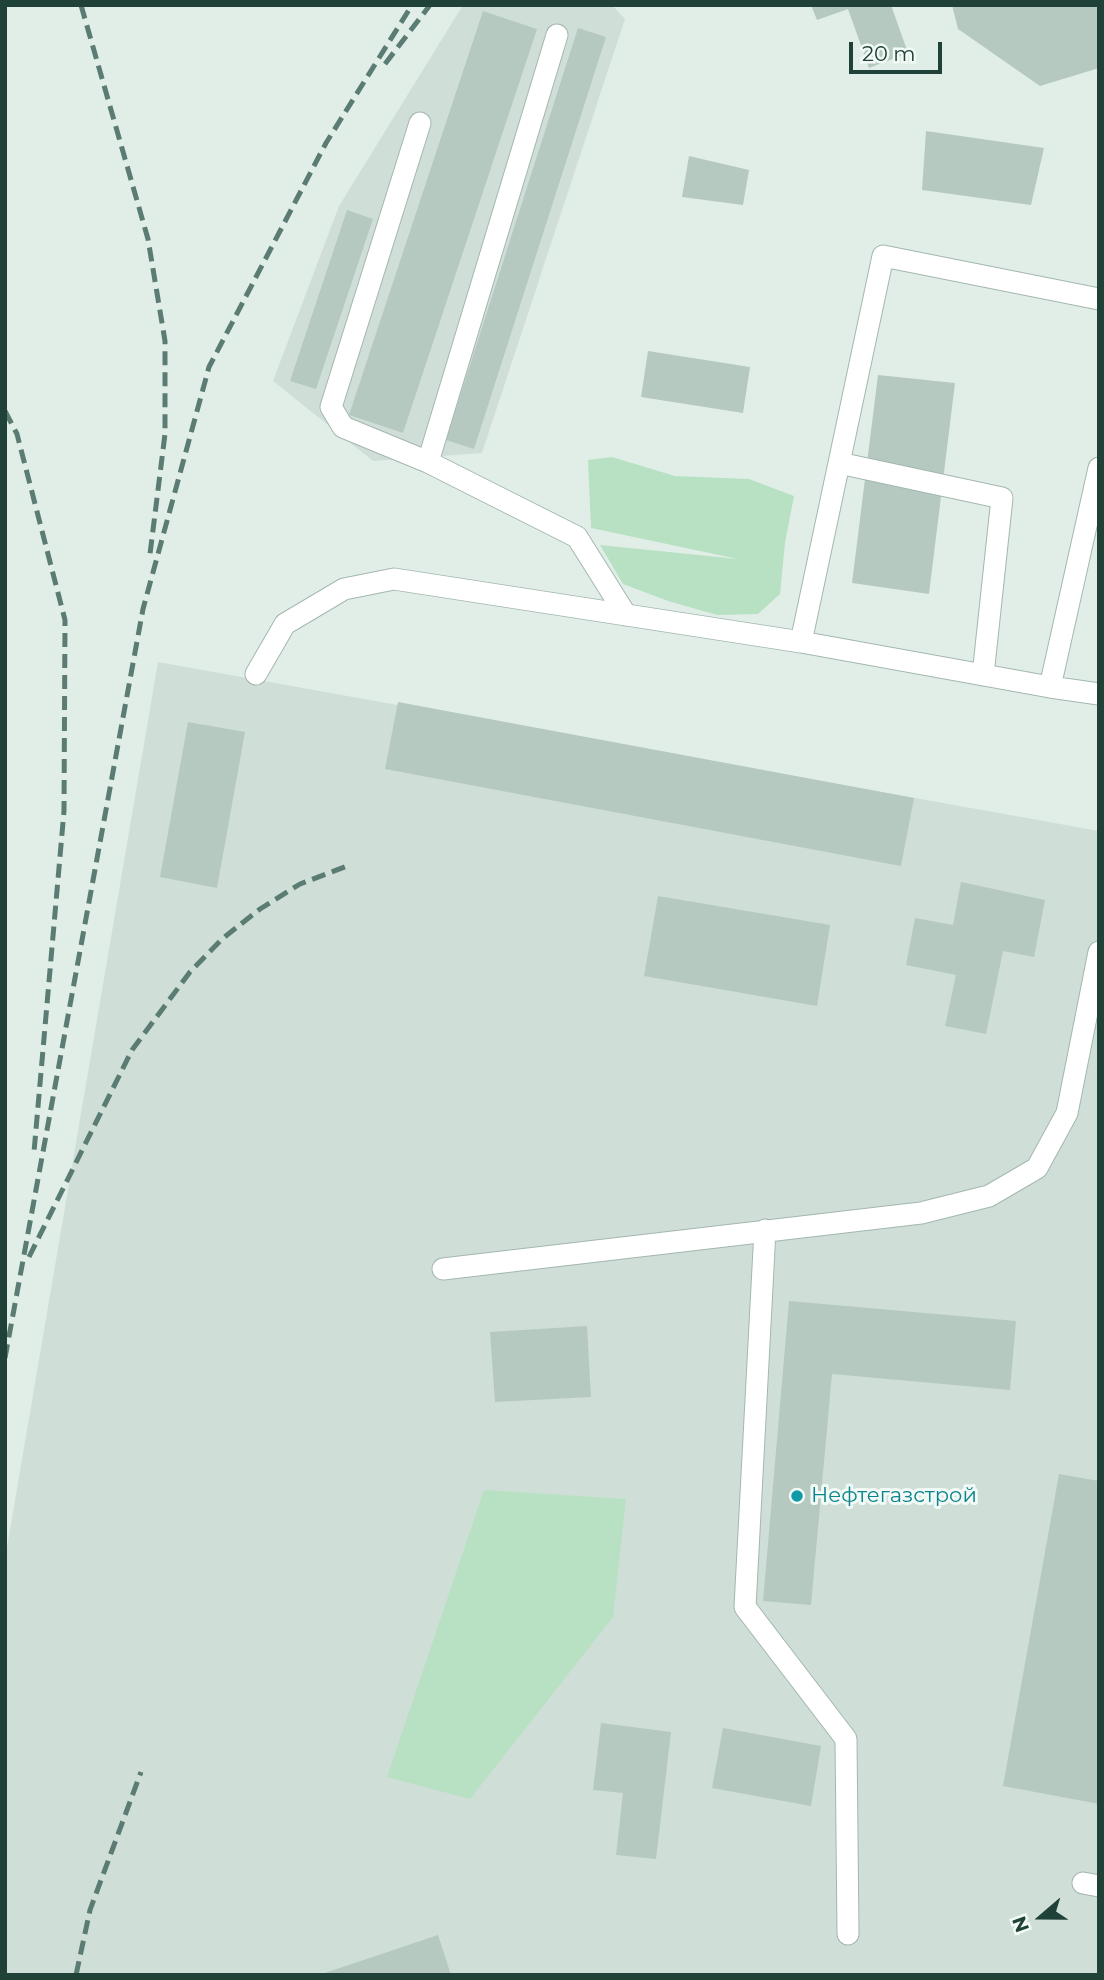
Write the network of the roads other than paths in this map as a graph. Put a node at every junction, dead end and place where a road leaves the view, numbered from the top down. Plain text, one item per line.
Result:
1 (558, 35) dead end
2 (420, 123) dead end
3 (1099, 299) edge
4 (428, 462) junction
5 (839, 463) junction
6 (1099, 468) edge
7 (626, 615) junction
8 (801, 642) junction
9 (256, 674) dead end
10 (983, 675) junction
11 (1050, 687) junction
12 (1099, 694) edge
13 (1099, 952) edge
14 (765, 1230) junction
15 (443, 1269) dead end
16 (848, 1934) dead end

1 - 4 lane
2 - 4 lane
3 - 5 lane
4 - 7 lane
5 - 8 lane
5 - 10 lane
6 - 11 lane
7 - 8 lane
7 - 9 lane
8 - 10 lane
10 - 11 lane
11 - 12 lane
13 - 14 lane
14 - 15 lane
14 - 16 lane

